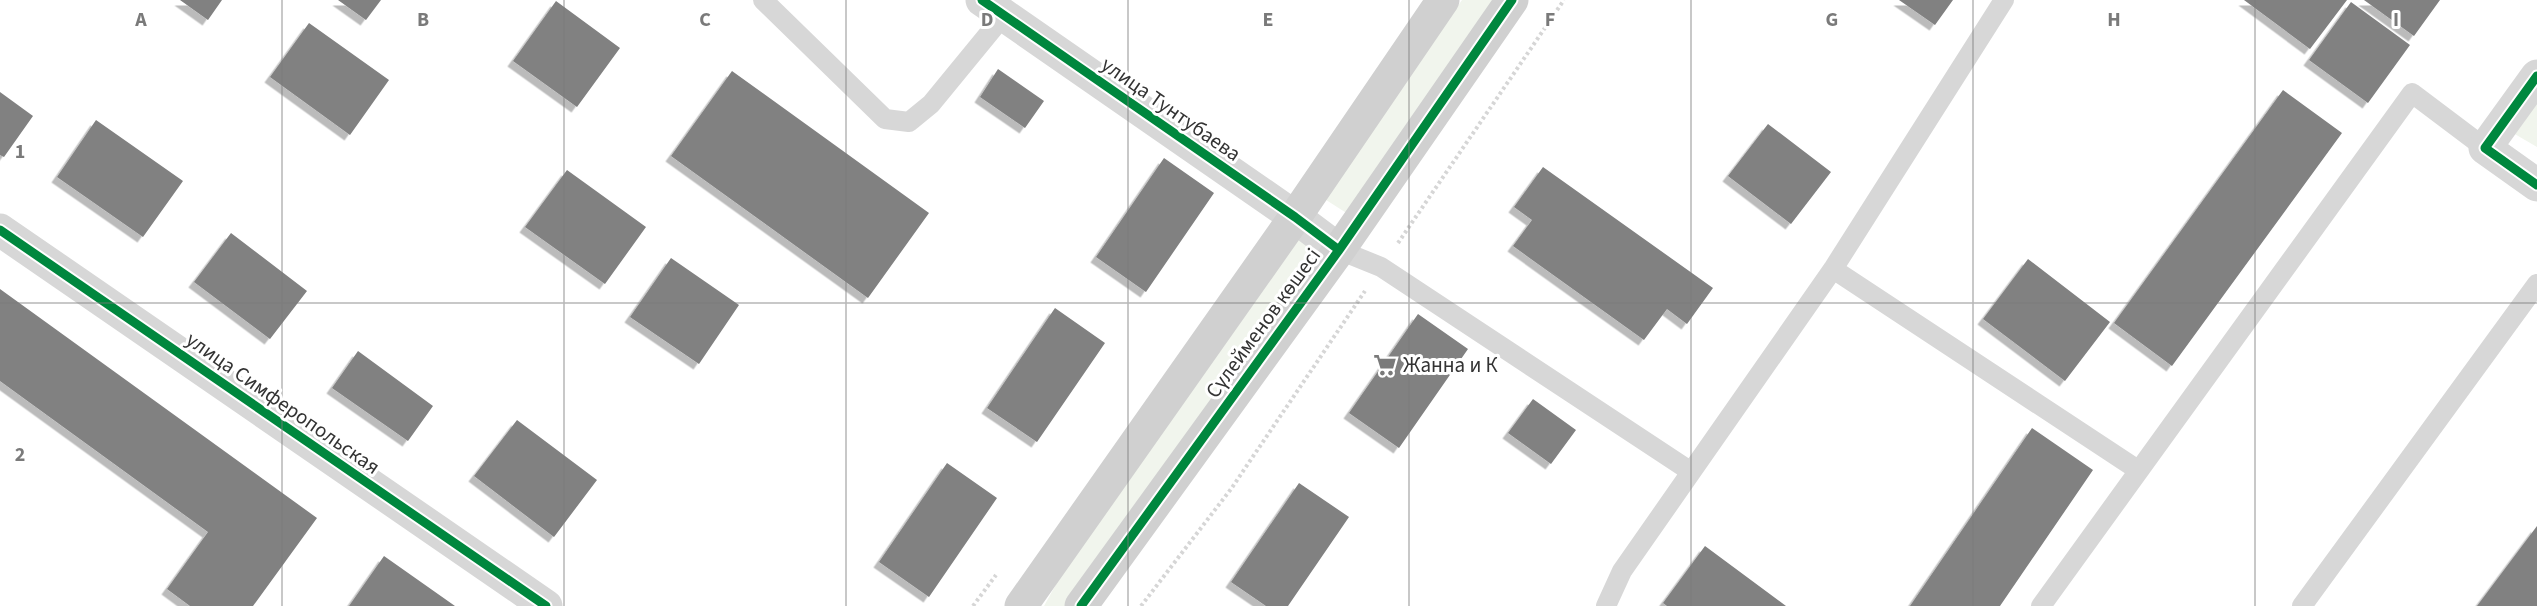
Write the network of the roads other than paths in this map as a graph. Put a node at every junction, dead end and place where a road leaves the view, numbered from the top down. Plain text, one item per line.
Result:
1 (763, 0) edge
2 (1443, 0) edge
3 (1512, 0) edge
4 (2004, 0) edge
5 (993, 8) edge
6 (2537, 76) edge
7 (2485, 148) junction
8 (2537, 185) edge
9 (1295, 217) junction
10 (0, 230) edge
11 (1339, 250) junction
12 (1833, 268) junction
13 (2537, 284) edge
14 (2138, 470) junction
15 (1690, 471) junction
16 (546, 606) edge
17 (1021, 606) edge
18 (1081, 606) edge
19 (1606, 606) edge
20 (2040, 606) edge
21 (2302, 606) edge

1 - 5 lane
2 - 9 street, Сүлейменов көшесі
3 - 11 street, Сүлейменов көшесі
4 - 12 lane
5 - 9 street, улица Тунтубаева
6 - 7 street
7 - 8 street
7 - 14 lane
9 - 11 street, улица Тунтубаева
9 - 17 street, Сүлейменов көшесі
10 - 16 street, улица Симферопольская
11 - 15 lane
11 - 18 street, Сүлейменов көшесі
12 - 14 lane
12 - 15 lane
13 - 21 lane
14 - 20 lane
15 - 19 lane

